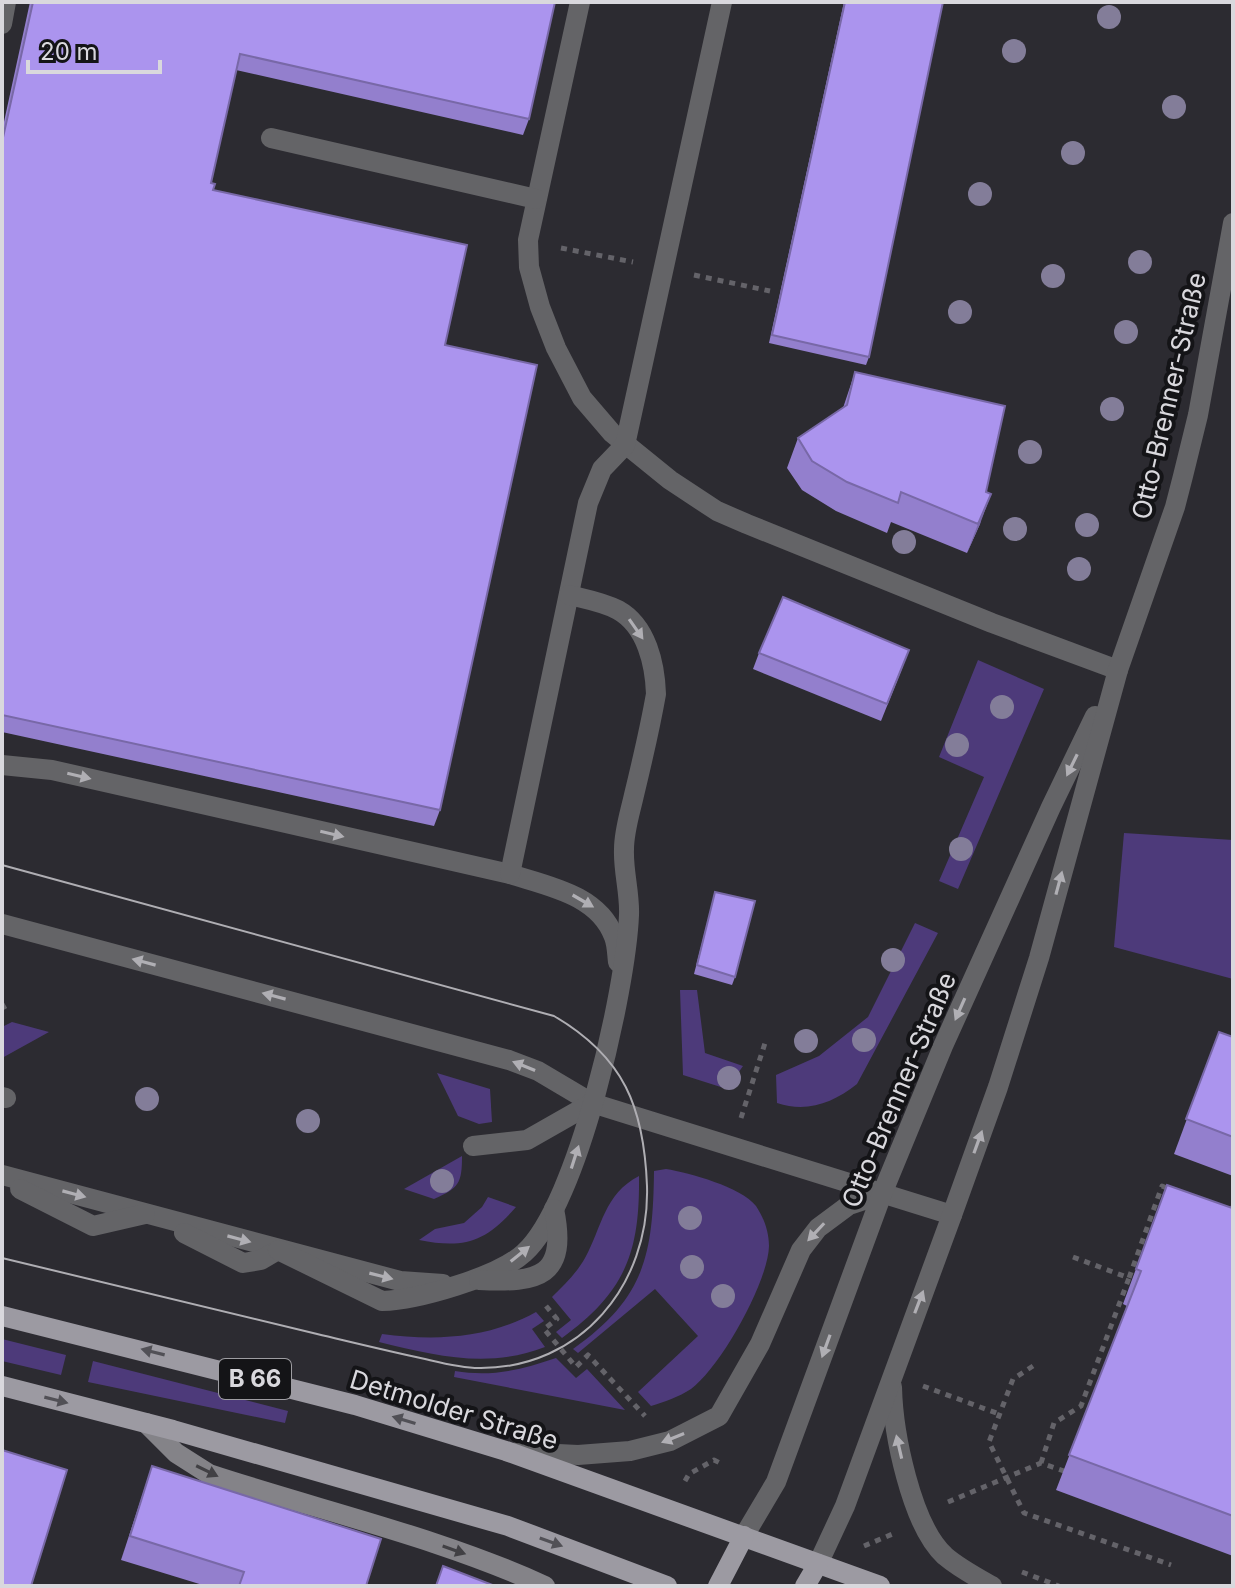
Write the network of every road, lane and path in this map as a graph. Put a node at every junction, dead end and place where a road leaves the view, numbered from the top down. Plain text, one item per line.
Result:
1 (6, 2) edge
2 (580, 2) edge
3 (722, 2) edge
4 (2, 24) edge
5 (271, 138) dead end
6 (536, 199) junction
7 (1233, 223) edge
8 (625, 445) junction
9 (569, 595) junction
10 (1118, 670) junction
11 (2, 765) edge
12 (510, 874) junction
13 (2, 924) edge
14 (621, 982) junction
15 (2, 1004) edge
16 (6, 1011) dead end
17 (765, 1043) dead end
18 (592, 1103) junction
19 (473, 1146) dead end
20 (731, 1147) junction
21 (2, 1177) edge
22 (1175, 1191) edge
23 (882, 1194) junction
24 (554, 1209) junction
25 (952, 1215) junction
26 (1073, 1257) dead end
27 (1129, 1278) junction
28 (470, 1280) junction
29 (538, 1296) dead end
30 (2, 1316) edge
31 (1033, 1366) dead end
32 (892, 1375) junction
33 (2, 1386) edge
34 (999, 1414) junction
35 (146, 1423) junction
36 (654, 1425) dead end
37 (506, 1451) junction
38 (1041, 1463) junction
39 (724, 1465) dead end
40 (1064, 1471) dead end
41 (1006, 1476) junction
42 (685, 1481) dead end
43 (959, 1497) dead end
44 (744, 1536) junction
45 (818, 1564) junction
46 (1171, 1565) dead end
47 (545, 1586) edge
48 (667, 1586) edge
49 (718, 1586) edge
50 (805, 1586) edge
51 (880, 1586) edge
52 (992, 1586) edge

1 - 4 street
2 - 6 street
3 - 8 street
5 - 6 street
6 - 8 street
7 - 10 street, Otto-Brenner-Straße
8 - 9 street
8 - 10 street
9 - 12 street
9 -> 14 street
10 -> 23 street, Otto-Brenner-Straße
25 -> 10 street, Otto-Brenner-Straße
11 -> 12 street
12 -> 14 street
18 -> 13 street
14 - 18 street
15 - 16 path
17 - 20 path
18 - 19 street
18 - 20 street
24 -> 18 street
20 - 23 street
21 -> 28 street
22 - 27 path
23 - 25 street
23 -> 37 street, B 66
23 -> 44 street, Otto-Brenner-Straße
28 -> 24 street
24 - 28 street
32 -> 25 street, Otto-Brenner-Straße
26 - 27 path
27 - 38 path
29 - 36 path
37 -> 30 main road, Detmolder Straße / B 66
31 - 34 path
32 - 34 path
32 - 45 street, Otto-Brenner-Straße
52 -> 32 street
33 -> 35 main road
34 - 41 path
35 -> 47 main road
35 -> 48 main road
37 - 44 main road, Detmolder Straße / B 66
38 - 40 path
38 - 41 path
39 - 42 path
41 - 43 path
41 - 46 path
44 - 45 main road, Detmolder Straße / B 66
44 - 49 main road
45 - 50 main road
45 - 51 main road, Detmolder Straße / B 66

